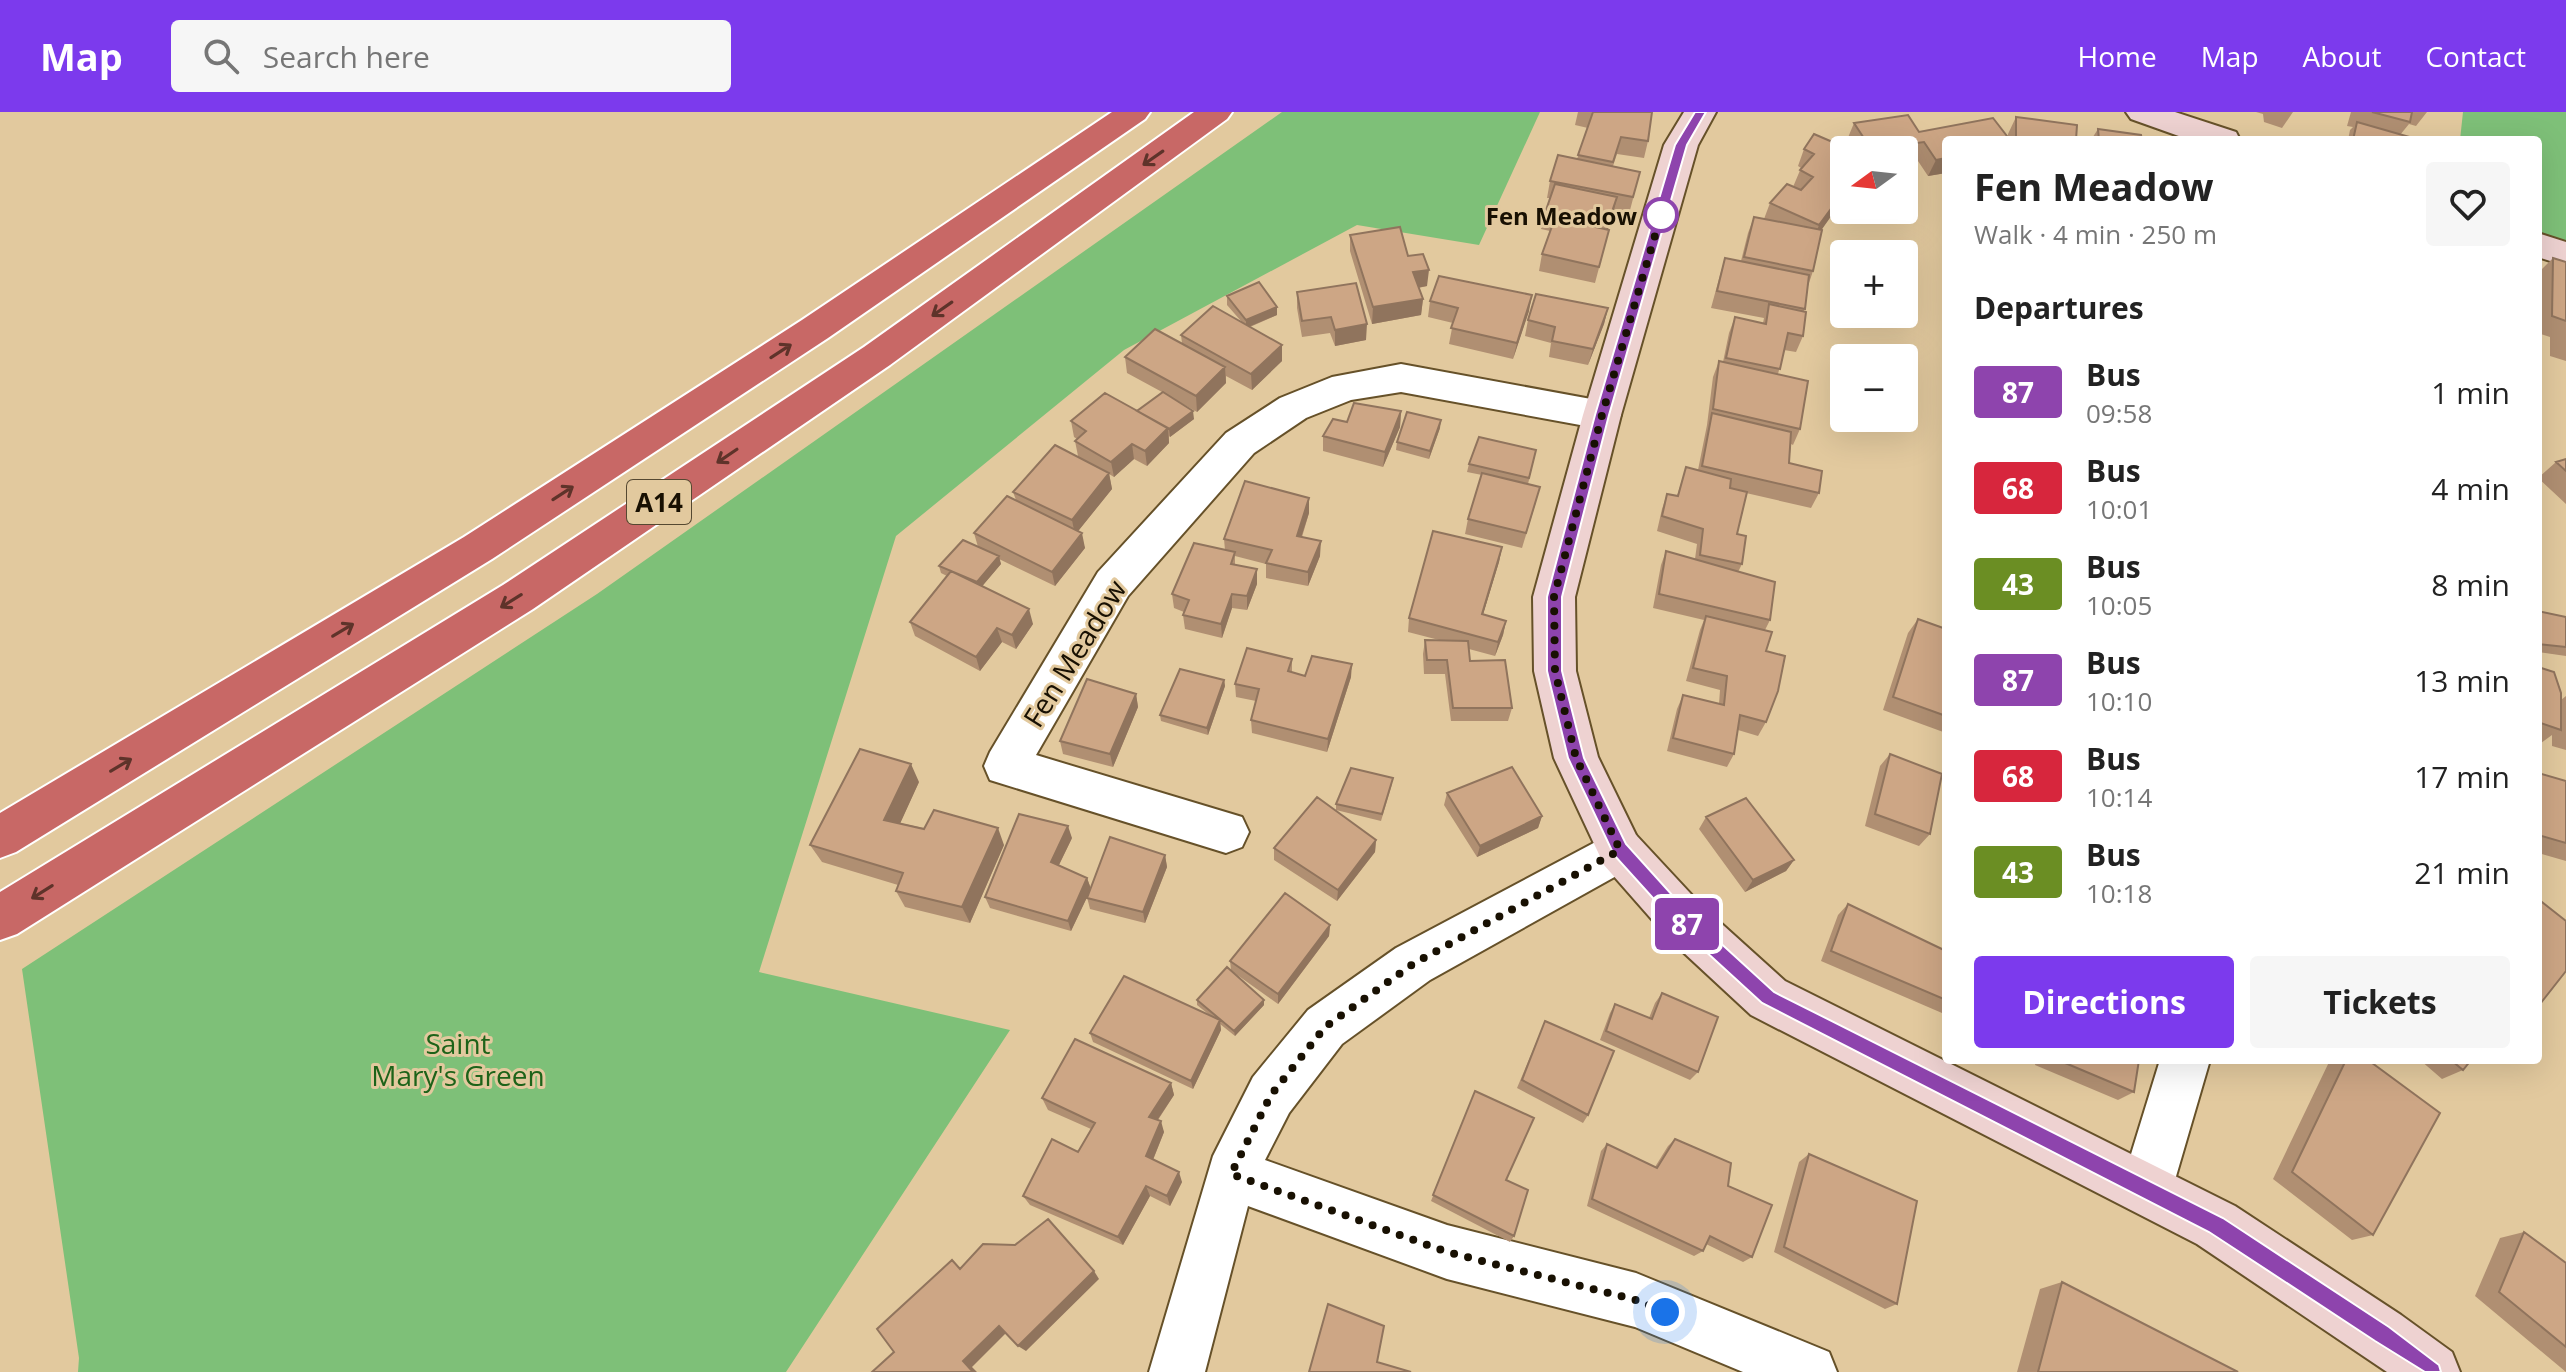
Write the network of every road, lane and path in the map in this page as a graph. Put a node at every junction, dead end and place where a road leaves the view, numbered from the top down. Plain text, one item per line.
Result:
1 (1134, 112) edge
2 (1216, 112) edge
3 (1700, 112) edge
4 (2142, 112) edge
5 (2212, 136) edge
6 (2542, 246) edge
7 (2566, 254) edge
8 (1602, 415) junction
9 (1226, 832) dead end
10 (0, 837) edge
11 (1620, 850) junction
12 (0, 918) edge
13 (2184, 1064) edge
14 (1231, 1174) junction
15 (2146, 1190) junction
16 (1177, 1372) edge
17 (1809, 1372) edge
18 (2432, 1372) edge

10 -> 1 highway, A14
2 -> 12 highway, A14
3 - 8 street
4 - 5 street
6 - 7 street
8 - 9 street, Fen Meadow
8 - 11 street
11 - 14 street
11 - 15 street
13 - 15 street
14 - 16 street
14 - 17 street
15 - 18 street

